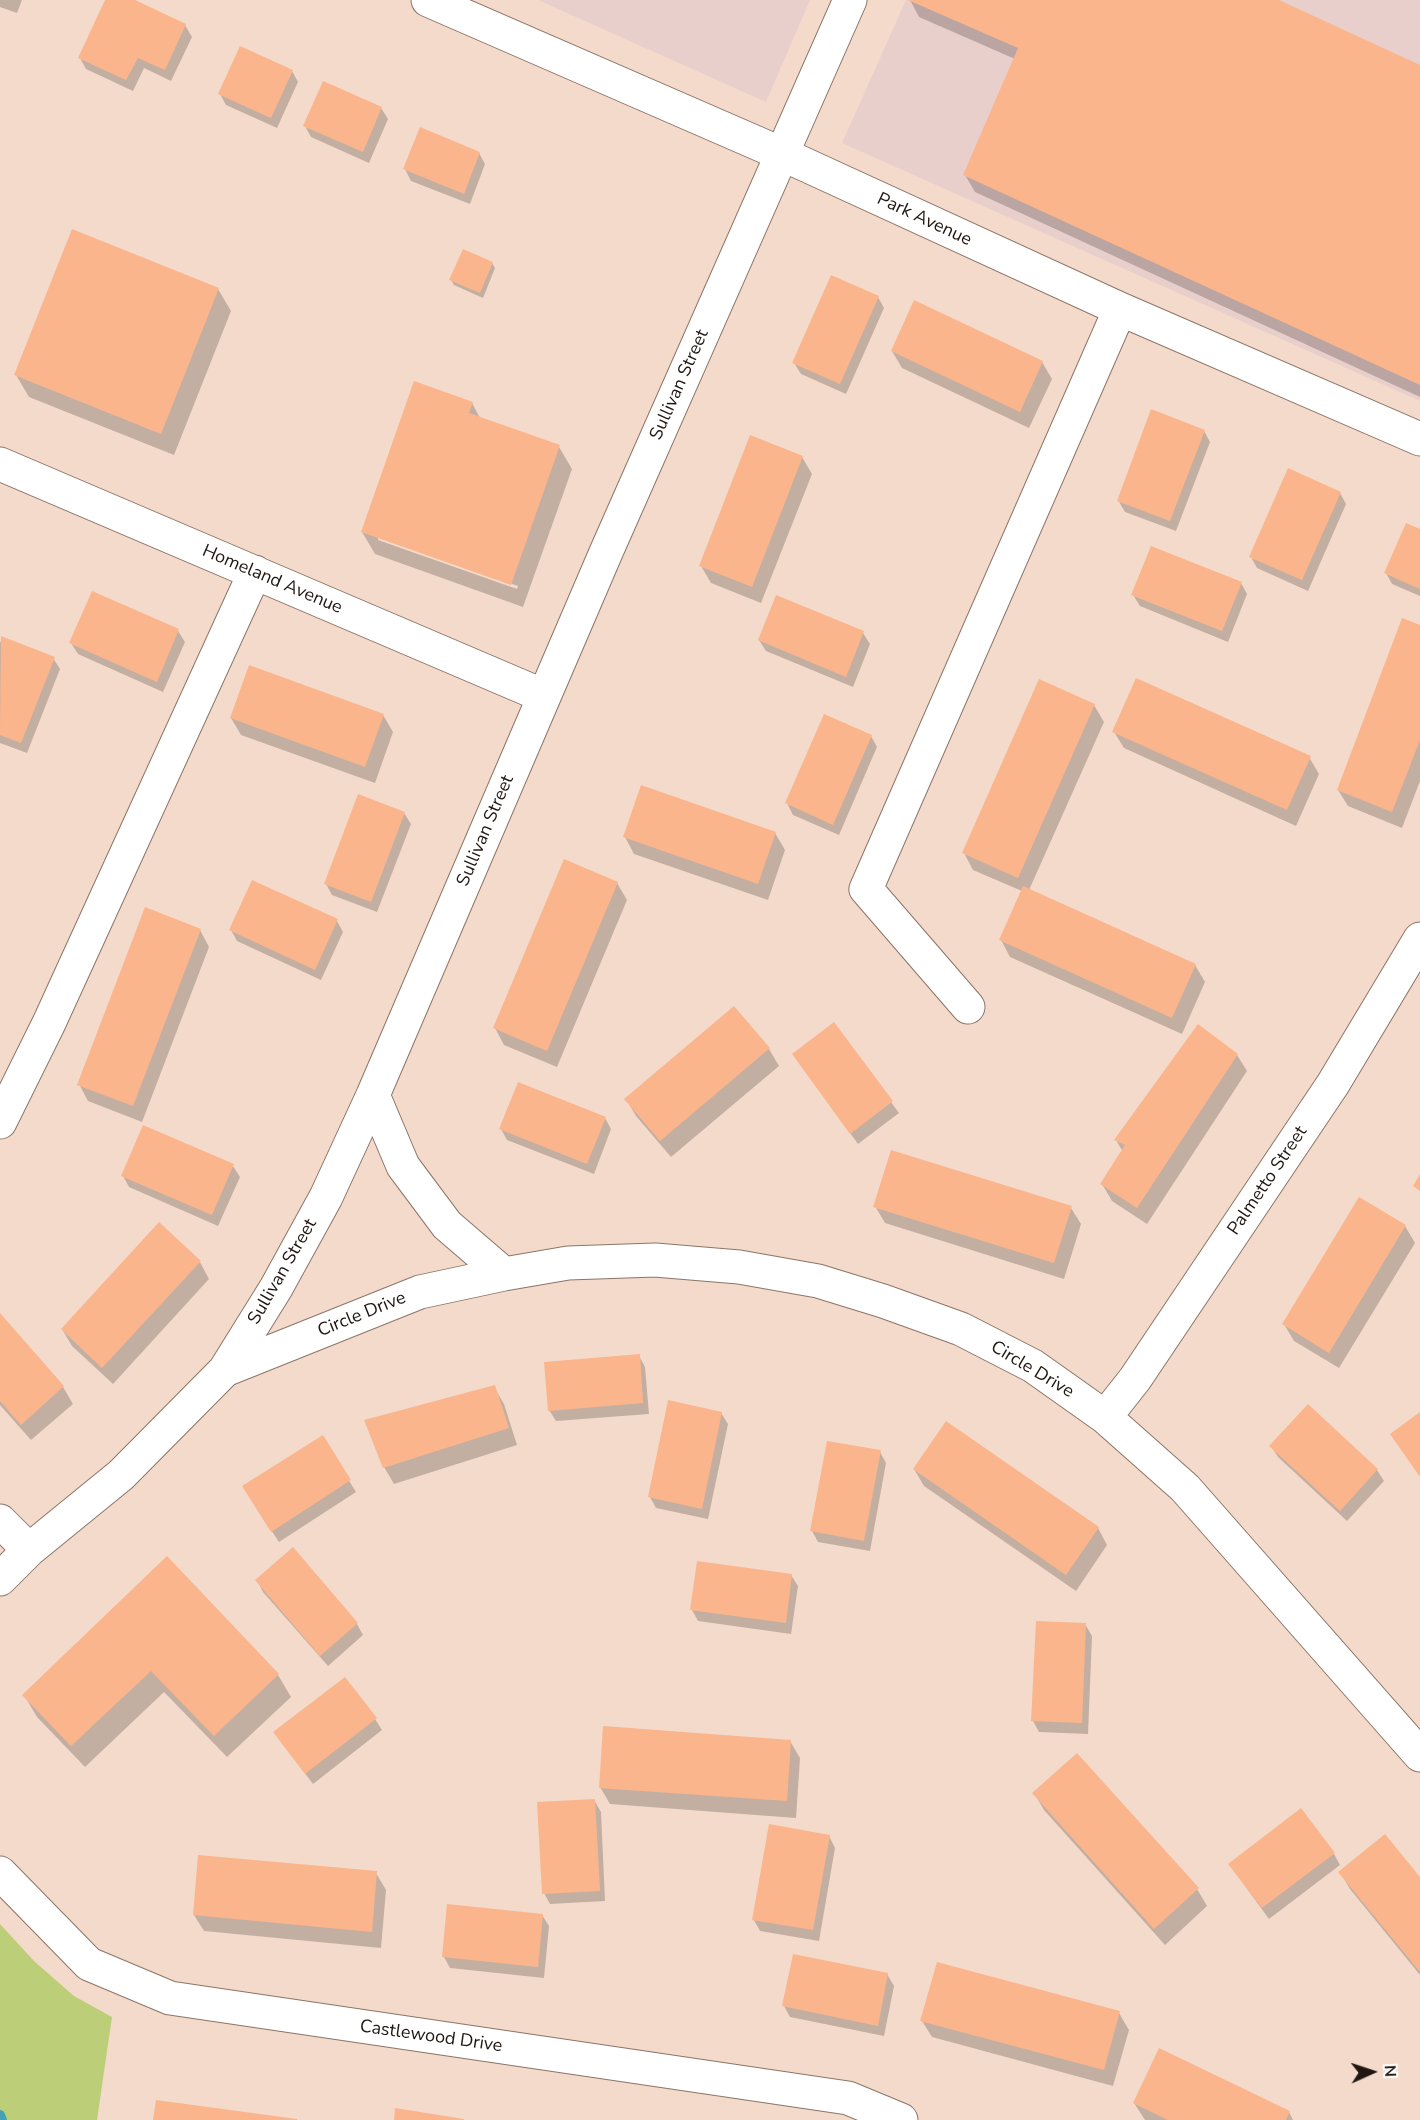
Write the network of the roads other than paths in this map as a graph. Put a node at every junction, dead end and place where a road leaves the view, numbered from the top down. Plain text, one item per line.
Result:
1 (428, 0) edge
2 (850, 0) edge
3 (782, 154) junction
4 (1120, 309) junction
5 (1420, 439) edge
6 (0, 464) edge
7 (255, 572) junction
8 (544, 696) junction
9 (1420, 939) edge
10 (968, 1007) dead end
11 (373, 1095) junction
12 (0, 1122) edge
13 (504, 1274) junction
14 (225, 1371) junction
15 (1106, 1417) junction
16 (0, 1521) edge
17 (28, 1550) junction
18 (0, 1579) edge
19 (1420, 1755) edge
20 (0, 1873) edge
21 (901, 2120) edge

1 - 3 street, Park Avenue
2 - 3 street, Sullivan Street
3 - 4 street, Park Avenue
3 - 8 street, Sullivan Street
4 - 5 street, Park Avenue
4 - 10 street
6 - 7 street, Homeland Avenue
7 - 8 street, Homeland Avenue
7 - 12 street
8 - 11 street, Sullivan Street
9 - 15 street, Palmetto Street
11 - 13 street
11 - 14 street, Sullivan Street
13 - 14 street, Circle Drive
13 - 15 street, Circle Drive
14 - 17 street, Sullivan Street
15 - 19 street, Circle Drive
16 - 17 street
17 - 18 street, Sullivan Street
20 - 21 street, Castlewood Drive

